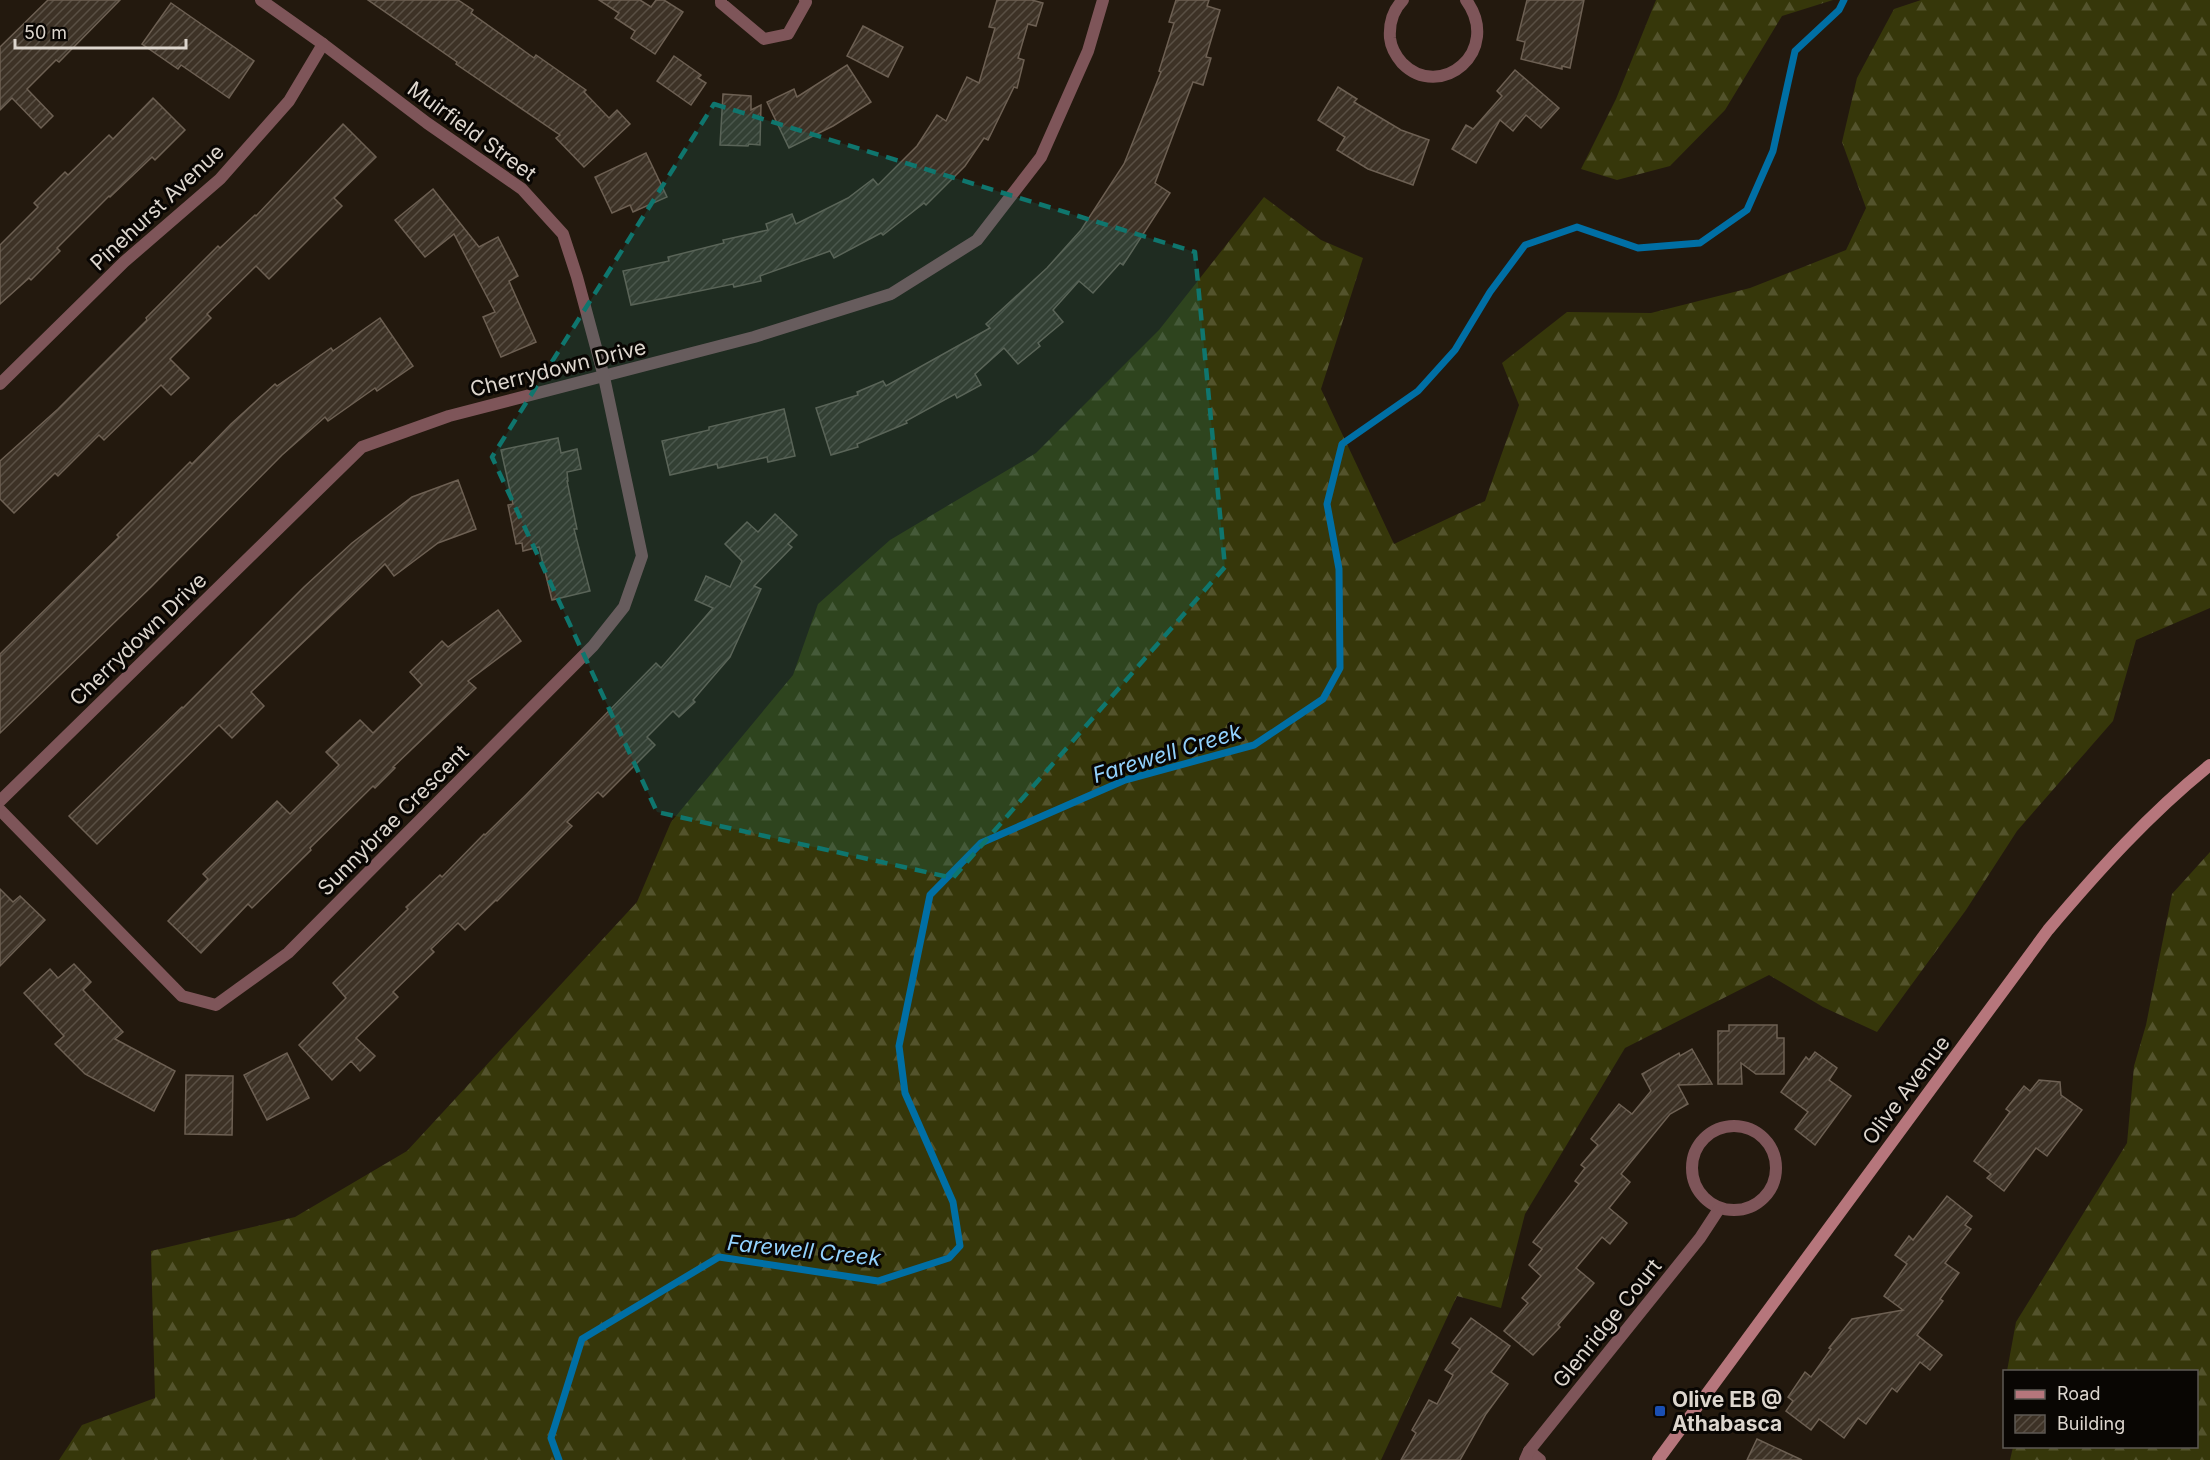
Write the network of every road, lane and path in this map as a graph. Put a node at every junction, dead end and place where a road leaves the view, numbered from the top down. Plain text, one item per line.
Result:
1 (261, 0) edge
2 (721, 0) edge
3 (805, 0) edge
4 (1103, 0) edge
5 (1403, 0) edge
6 (1466, 0) edge
7 (323, 44) junction
8 (604, 377) junction
9 (0, 384) edge
10 (2210, 765) edge
11 (0, 801) edge
12 (0, 810) edge
13 (1719, 1209) junction
14 (1527, 1455) edge
15 (1540, 1460) edge
16 (1658, 1460) edge

1 - 7 street, Muirfield Street
2 - 3 street
4 - 8 street, Cherrydown Drive
5 - 6 street
7 - 8 street, Muirfield Street
7 - 9 street, Pinehurst Avenue
8 - 11 street, Cherrydown Drive
8 - 12 street, Sunnybrae Crescent
10 - 16 main road, Olive Avenue
13 - 13 street
13 - 14 street, Glenridge Court
14 - 15 street

